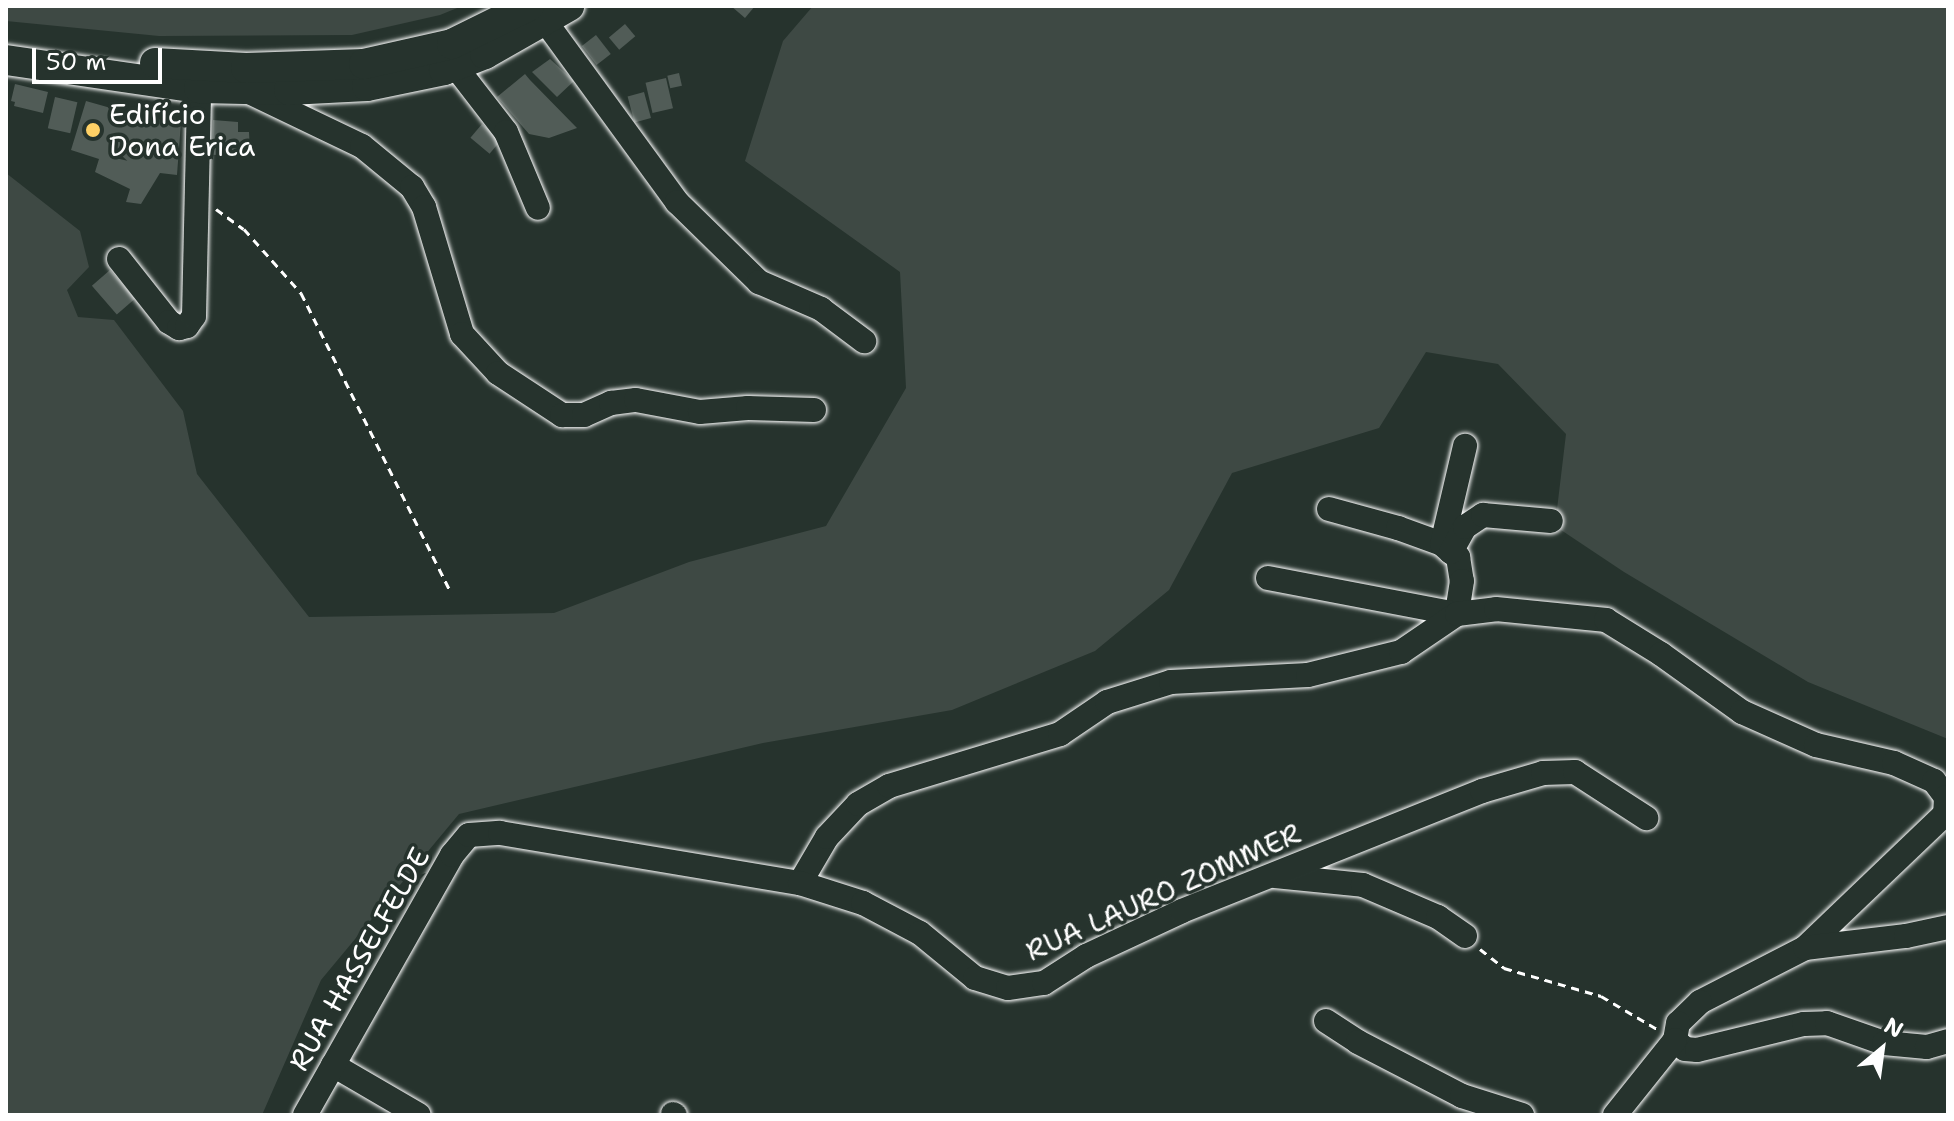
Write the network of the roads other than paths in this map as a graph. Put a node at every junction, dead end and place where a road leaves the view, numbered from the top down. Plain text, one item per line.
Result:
1 (547, 11) edge
2 (6, 39) edge
3 (6, 60) edge
4 (455, 66) junction
5 (199, 88) junction
6 (245, 90) junction
7 (538, 208) dead end
8 (119, 259) dead end
9 (864, 341) dead end
10 (814, 410) dead end
11 (1465, 446) dead end
12 (1329, 509) dead end
13 (1551, 521) dead end
14 (1446, 548) junction
15 (1268, 578) dead end
16 (1457, 614) junction
17 (1646, 818) dead end
18 (469, 835) joint
19 (1272, 876) junction
20 (800, 883) junction
21 (1948, 927) edge
22 (1465, 936) road end
23 (1805, 948) junction
24 (1326, 1021) dead end
25 (1675, 1040) junction
26 (1948, 1041) edge
27 (333, 1065) junction
28 (305, 1115) edge
29 (419, 1115) edge
30 (1522, 1115) edge
31 (1615, 1115) edge

1 - 2 main road
1 - 4 main road
1 - 9 street
3 - 5 main road
4 - 6 main road
4 - 7 street
5 - 6 main road
5 - 8 street
6 - 10 street
11 - 14 street
12 - 14 street
13 - 14 street
14 - 16 street
15 - 16 street
16 - 20 street
16 - 23 street
17 - 19 street, RUA LAURO ZOMMER
18 - 20 street, RUA LAURO ZOMMER
18 - 27 street, RUA HASSELFELDE
19 - 20 street, RUA LAURO ZOMMER
19 - 22 street
21 - 23 street
23 - 25 street
24 - 30 street
25 - 26 street
25 - 31 street
27 - 28 street, RUA HASSELFELDE
27 - 29 street

